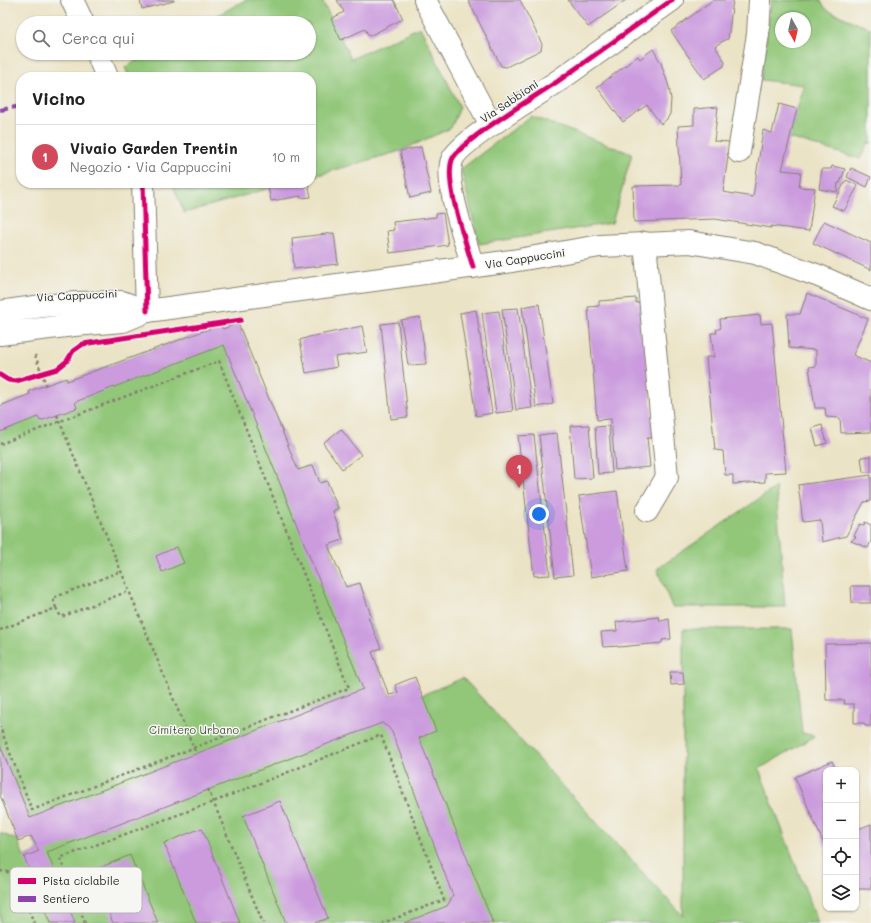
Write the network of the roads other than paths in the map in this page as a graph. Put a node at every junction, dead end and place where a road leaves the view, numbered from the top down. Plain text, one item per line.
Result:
1 (72, 0) edge
2 (425, 0) edge
3 (672, 0) edge
4 (760, 0) edge
5 (80, 16) edge
6 (101, 60) edge
7 (105, 72) edge
8 (492, 125) junction
9 (738, 152) dead end
10 (143, 188) edge
11 (645, 243) junction
12 (473, 267) junction
13 (871, 299) edge
14 (147, 311) junction
15 (0, 312) edge
16 (0, 334) edge
17 (647, 511) dead end

1 - 5 main road
2 - 8 main road, Via Sabbioni
3 - 8 main road, Via Sabbioni
4 - 9 main road
6 - 7 main road
8 - 12 main road, Via Sabbioni
10 - 14 main road
11 - 12 main road, Via Cappuccini
11 - 13 main road, Via Cappuccini
11 - 17 main road
12 - 14 main road, Via Cappuccini
14 - 15 main road, Via Cappuccini
14 - 16 main road, Via Cappuccini

